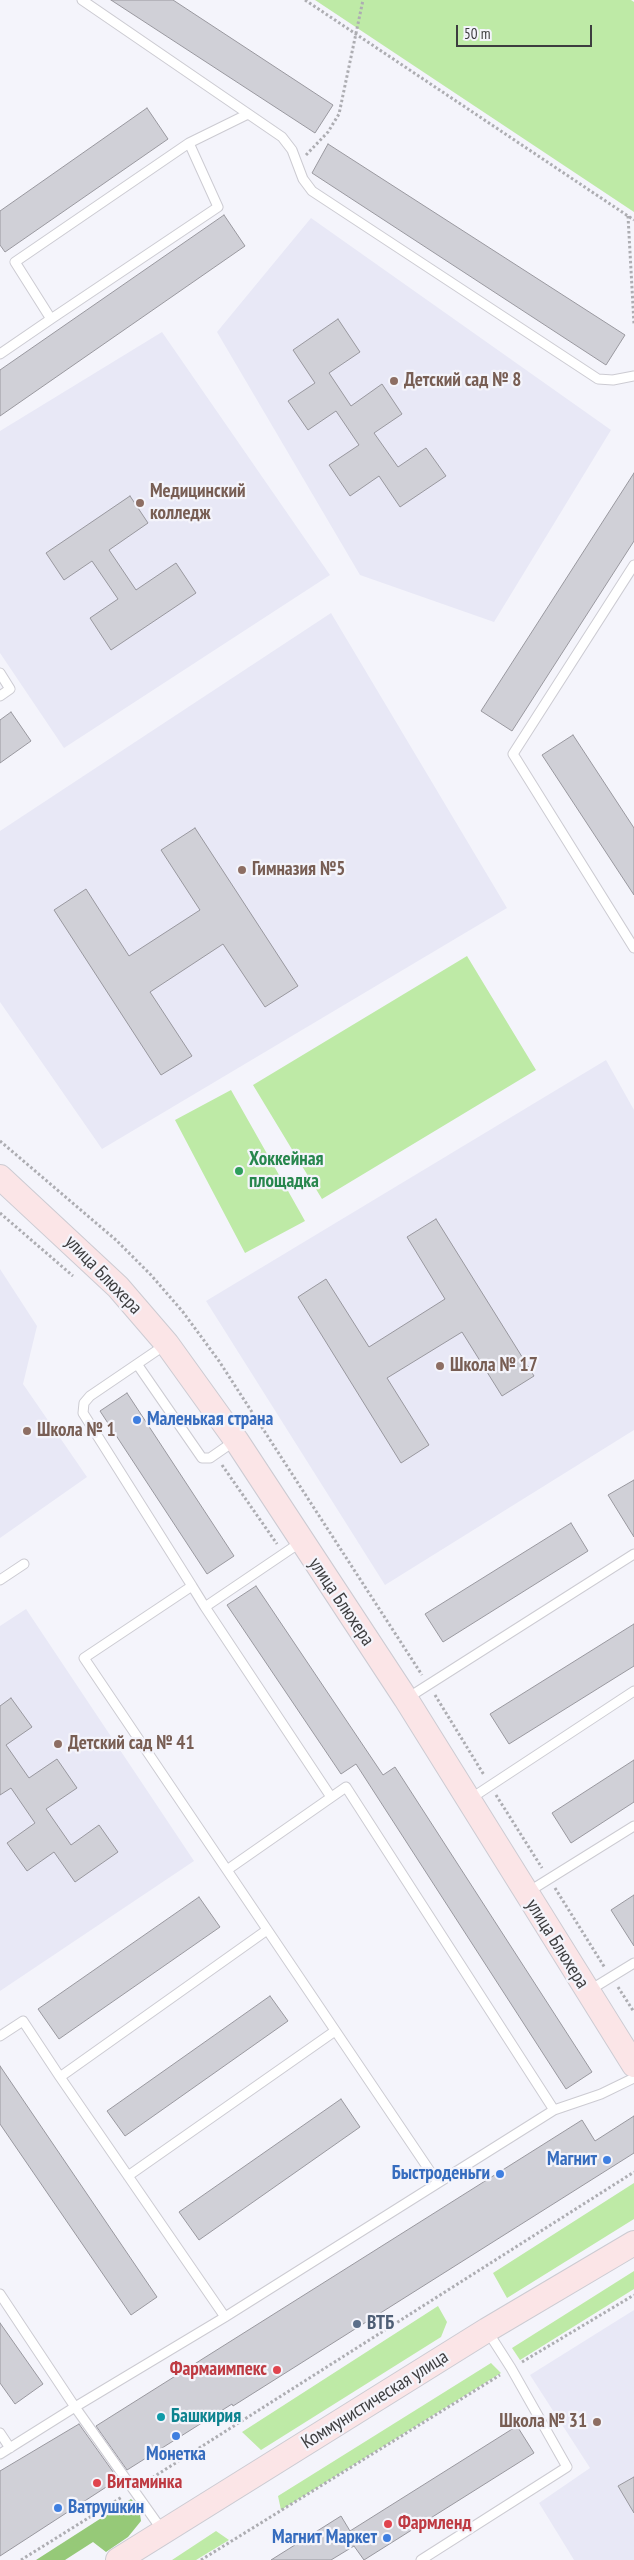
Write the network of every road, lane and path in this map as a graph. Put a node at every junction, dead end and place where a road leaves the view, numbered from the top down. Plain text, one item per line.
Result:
1 (82, 0) edge
2 (305, 0) edge
3 (363, 0) edge
4 (356, 34) junction
5 (248, 114) junction
6 (189, 143) junction
7 (298, 165) junction
8 (628, 216) junction
9 (634, 220) edge
10 (51, 319) junction
11 (634, 324) edge
12 (0, 354) edge
13 (634, 376) edge
14 (634, 564) edge
15 (0, 673) edge
16 (0, 696) edge
17 (634, 947) edge
18 (0, 1177) edge
19 (0, 1213) edge
20 (80, 1282) dead end
21 (167, 1344) junction
22 (137, 1364) junction
23 (236, 1440) junction
24 (215, 1455) junction
25 (292, 1548) junction
26 (634, 1554) edge
27 (24, 1564) dead end
28 (0, 1580) edge
29 (192, 1586) junction
30 (205, 1607) junction
31 (634, 1691) edge
32 (406, 1699) junction
33 (331, 1797) junction
34 (468, 1801) junction
35 (634, 1826) edge
36 (227, 1870) junction
37 (525, 1893) junction
38 (267, 1930) junction
39 (634, 1963) edge
40 (587, 1992) junction
41 (335, 2031) junction
42 (0, 2036) edge
43 (634, 2065) edge
44 (60, 2077) junction
45 (634, 2078) edge
46 (554, 2110) junction
47 (634, 2172) edge
48 (128, 2176) junction
49 (438, 2183) junction
50 (634, 2243) edge
51 (0, 2294) edge
52 (634, 2295) edge
53 (225, 2317) junction
54 (486, 2330) junction
55 (511, 2368) junction
56 (75, 2407) junction
57 (0, 2433) edge
58 (10, 2448) junction
59 (0, 2454) edge
60 (134, 2489) junction
61 (164, 2532) junction
62 (132, 2554) edge
63 (21, 2560) edge
64 (201, 2560) edge
65 (421, 2560) edge

1 - 5 lane
2 - 4 path
3 - 4 path
4 - 7 path
4 - 8 path
5 - 6 lane
5 - 7 lane
6 - 10 lane
6 - 10 lane
7 - 13 lane
8 - 9 path
8 - 11 path
10 - 12 lane
14 - 17 lane
15 - 16 lane
18 - 21 street, улица Блюхера
19 - 20 path
21 - 22 lane
21 - 23 street, улица Блюхера
22 - 24 lane
22 - 29 lane
23 - 24 lane
23 - 25 street, улица Блюхера
24 - 25 path
25 - 30 lane
25 - 32 street, улица Блюхера
26 - 32 lane
27 - 28 lane
29 - 30 lane
29 - 36 lane
30 - 33 lane
31 - 34 lane
32 - 34 street, улица Блюхера
33 - 36 lane
33 - 46 lane
34 - 37 street, улица Блюхера
35 - 37 lane
36 - 38 lane
37 - 40 street, улица Блюхера
38 - 41 lane
38 - 44 lane
39 - 40 lane
40 - 43 street, улица Блюхера
41 - 48 lane
41 - 49 lane
42 - 44 lane
44 - 48 lane
45 - 46 lane
46 - 49 lane
47 - 60 path
48 - 53 lane
49 - 53 lane
50 - 54 street, Коммунистическая улица
51 - 56 lane
52 - 55 path
53 - 56 lane
54 - 55 lane
54 - 61 street, Коммунистическая улица
55 - 64 path
55 - 65 lane
56 - 58 lane
56 - 60 lane
57 - 58 lane
58 - 59 lane
60 - 61 lane
60 - 63 path
61 - 62 street, Коммунистическая улица

